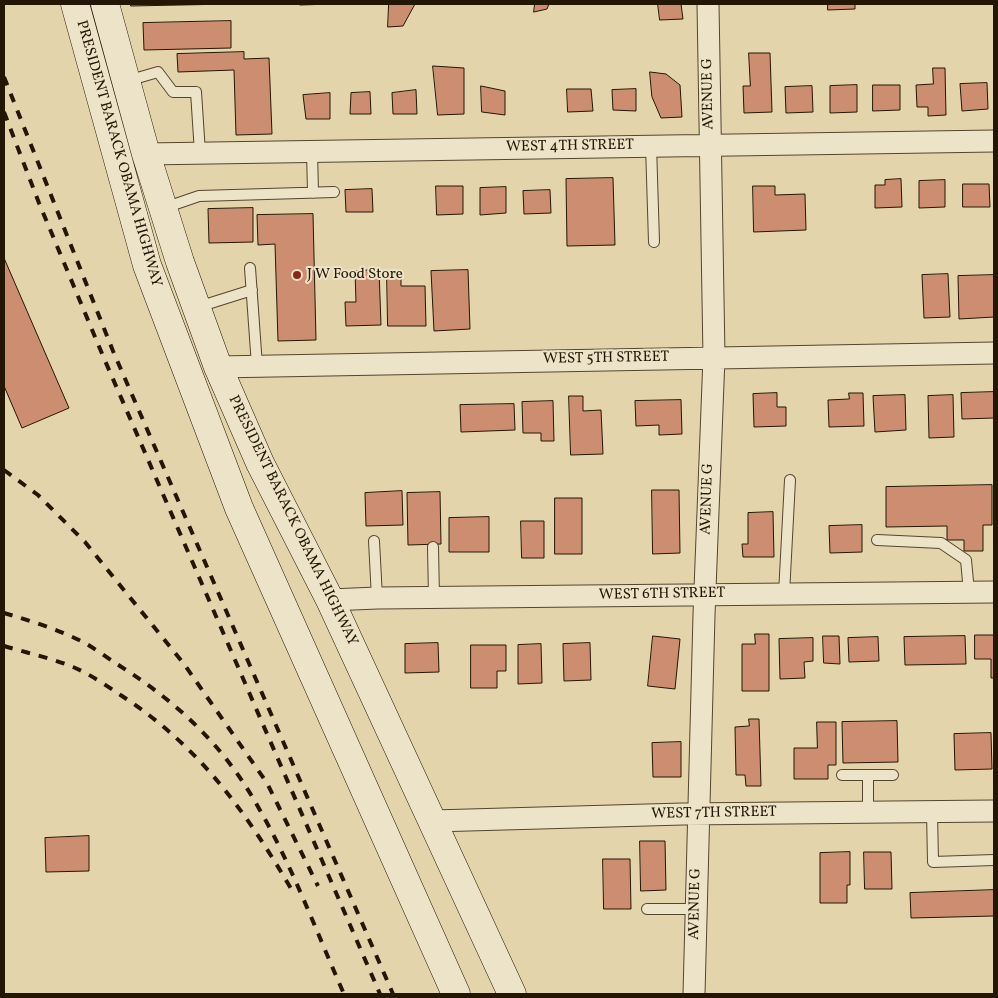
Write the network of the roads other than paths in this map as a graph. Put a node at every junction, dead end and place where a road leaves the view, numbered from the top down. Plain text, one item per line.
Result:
1 (75, 4) edge
2 (105, 4) edge
3 (708, 4) edge
4 (125, 81) junction
5 (994, 141) edge
6 (710, 144) junction
7 (652, 145) junction
8 (312, 151) junction
9 (200, 153) junction
10 (146, 154) junction
11 (334, 192) dead end
12 (314, 193) junction
13 (163, 209) junction
14 (654, 242) dead end
15 (250, 268) dead end
16 (252, 290) junction
17 (197, 307) junction
18 (994, 353) edge
19 (714, 357) junction
20 (257, 366) junction
21 (218, 367) junction
22 (790, 480) dead end
23 (877, 540) dead end
24 (374, 541) dead end
25 (433, 548) dead end
26 (969, 592) junction
27 (994, 592) edge
28 (784, 594) junction
29 (705, 595) junction
30 (434, 597) junction
31 (377, 598) junction
32 (330, 600) junction
33 (842, 775) dead end
34 (868, 775) junction
35 (893, 775) dead end
36 (994, 811) edge
37 (868, 812) junction
38 (932, 812) junction
39 (699, 814) junction
40 (433, 821) junction
41 (994, 860) edge
42 (647, 908) dead end
43 (696, 910) junction
44 (456, 994) edge
45 (512, 994) edge
46 (694, 994) edge

1 - 44 main road, PRESIDENT BARACK OBAMA HIGHWAY
2 - 4 main road, PRESIDENT BARACK OBAMA HIGHWAY
3 - 6 street, AVENUE G
4 - 9 lane
4 - 10 main road, PRESIDENT BARACK OBAMA HIGHWAY
5 - 6 street, WEST 4TH STREET
6 - 7 street, WEST 4TH STREET
6 - 19 street, AVENUE G
7 - 8 street, WEST 4TH STREET
7 - 14 lane
8 - 9 street, WEST 4TH STREET
8 - 12 lane
9 - 10 street, WEST 4TH STREET
10 - 13 main road, PRESIDENT BARACK OBAMA HIGHWAY
11 - 12 lane
12 - 13 lane
13 - 17 main road, PRESIDENT BARACK OBAMA HIGHWAY
15 - 16 lane
16 - 17 lane
16 - 20 lane
17 - 21 main road, PRESIDENT BARACK OBAMA HIGHWAY
18 - 19 street, WEST 5TH STREET
19 - 20 street, WEST 5TH STREET
19 - 29 street, AVENUE G
20 - 21 street, WEST 5TH STREET
21 - 32 main road, PRESIDENT BARACK OBAMA HIGHWAY
22 - 28 lane
23 - 26 lane
24 - 31 lane
25 - 30 lane
26 - 27 street, WEST 6TH STREET
26 - 28 street, WEST 6TH STREET
28 - 29 street, WEST 6TH STREET
29 - 30 street, WEST 6TH STREET
29 - 39 street, AVENUE G
30 - 31 street, WEST 6TH STREET
31 - 32 street, WEST 6TH STREET
32 - 40 main road, PRESIDENT BARACK OBAMA HIGHWAY
33 - 34 lane
34 - 35 lane
34 - 37 lane
36 - 38 street, WEST 7TH STREET
37 - 38 street, WEST 7TH STREET
37 - 39 street, WEST 7TH STREET
38 - 41 lane
39 - 40 street, WEST 7TH STREET
39 - 43 street, AVENUE G
40 - 45 main road, PRESIDENT BARACK OBAMA HIGHWAY
42 - 43 lane
43 - 46 street, AVENUE G

